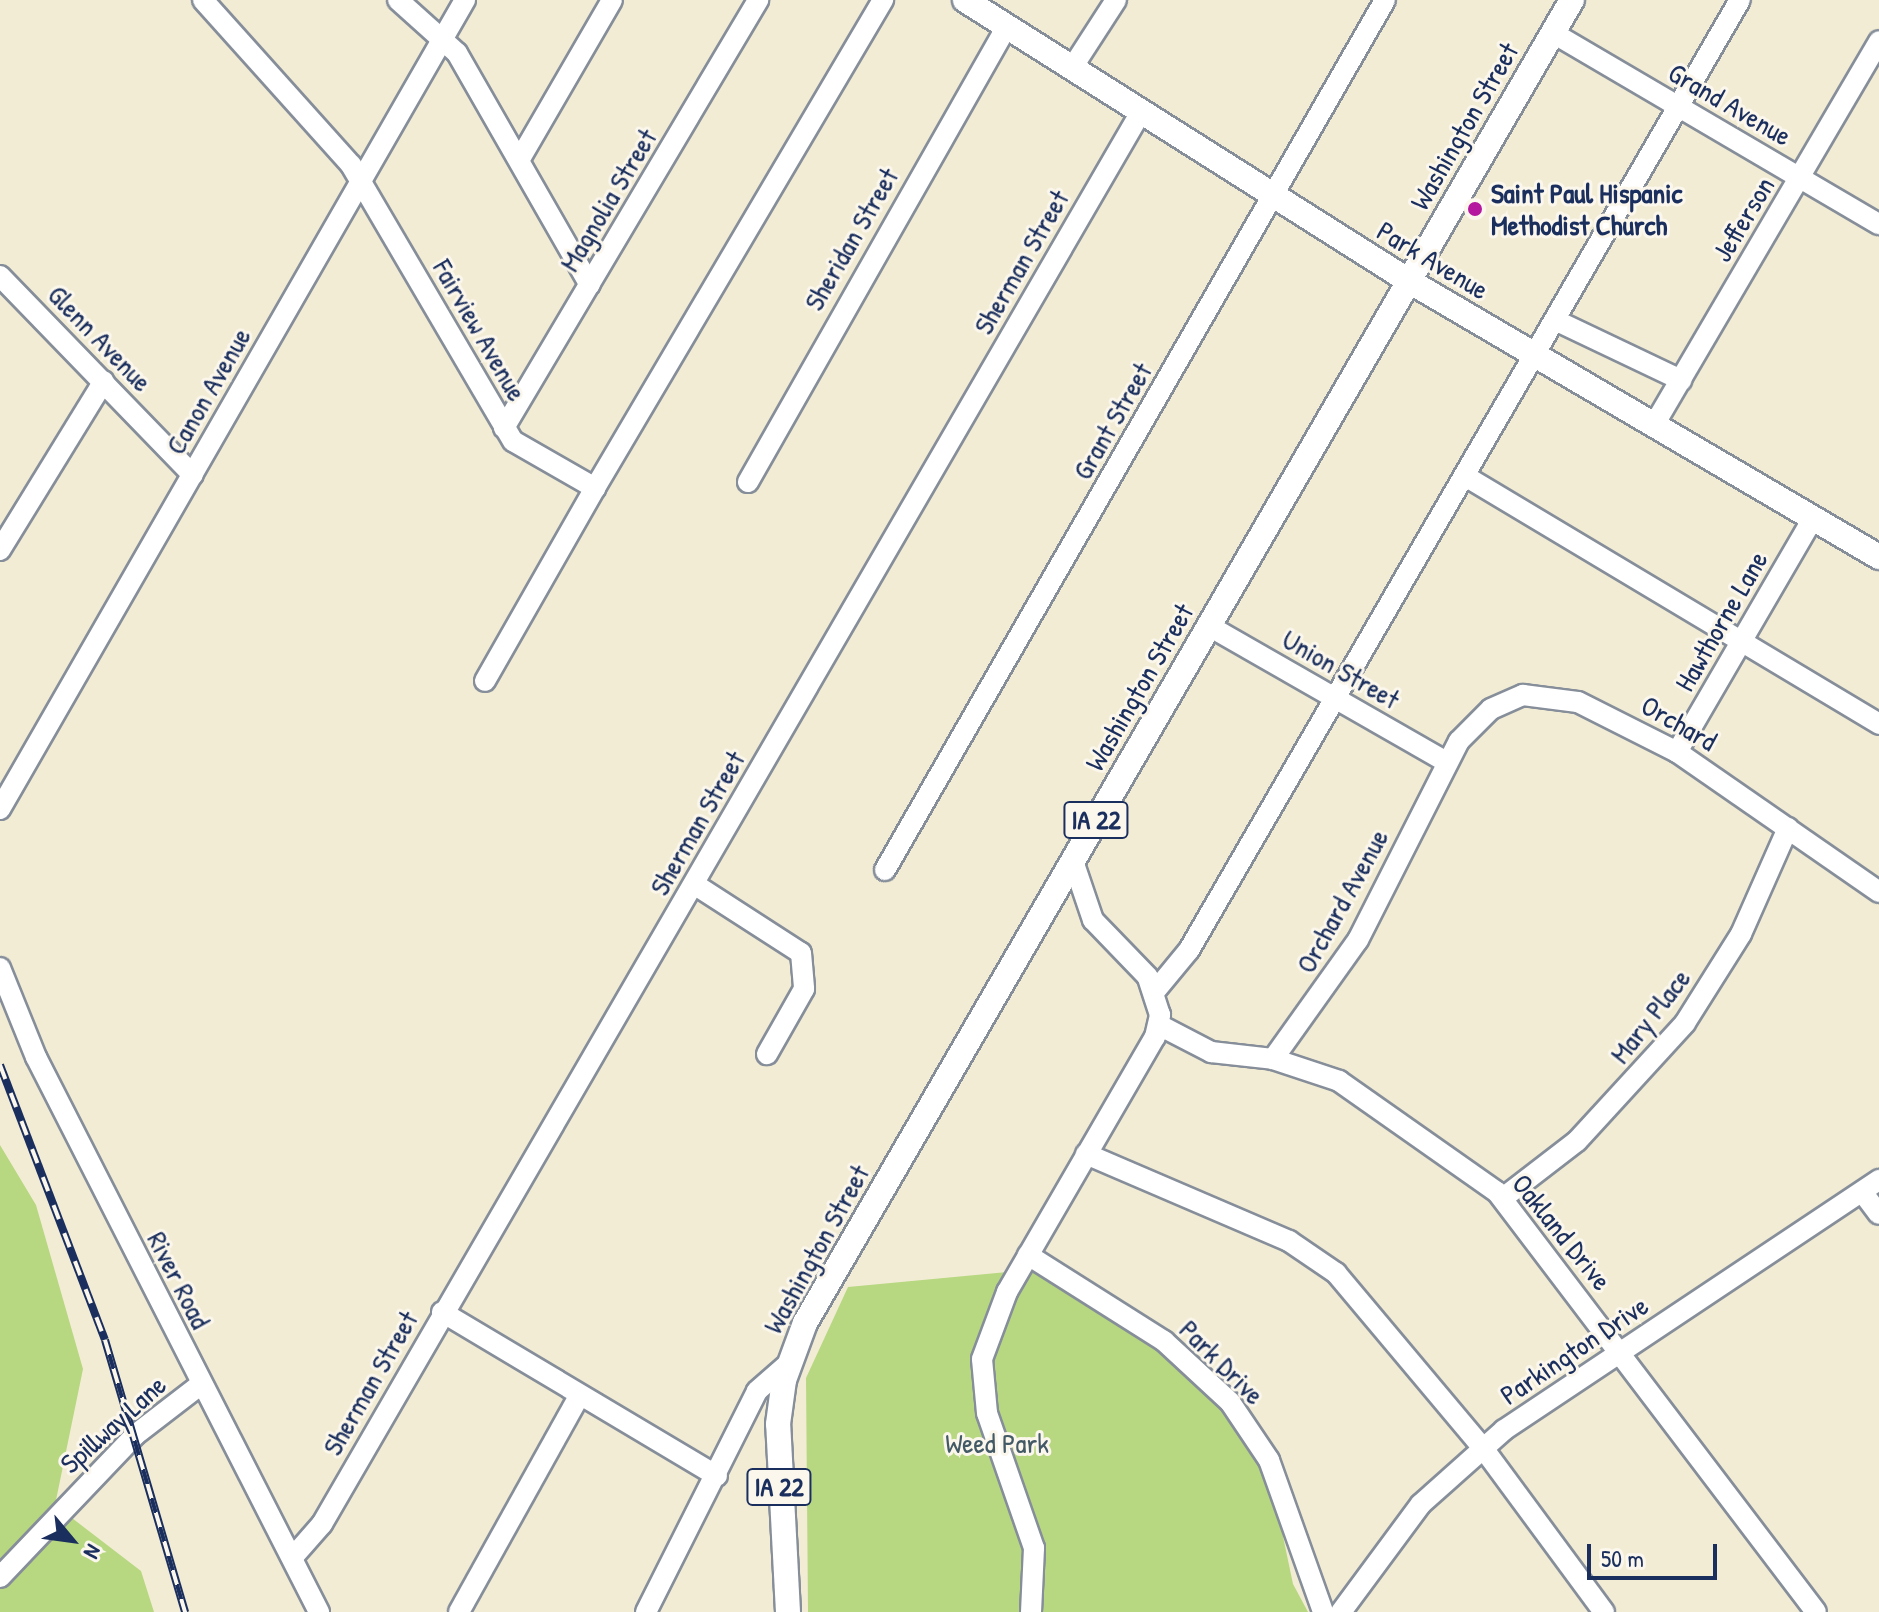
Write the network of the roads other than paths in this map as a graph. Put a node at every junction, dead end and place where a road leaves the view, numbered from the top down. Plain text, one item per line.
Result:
1 (203, 0) edge
2 (398, 0) edge
3 (465, 0) edge
4 (612, 0) edge
5 (758, 0) edge
6 (883, 0) edge
7 (965, 0) edge
8 (1116, 0) edge
9 (1385, 0) edge
10 (1572, 0) edge
11 (1740, 0) edge
12 (1007, 26) junction
13 (1553, 33) junction
14 (441, 39) junction
15 (1876, 52) edge
16 (1072, 68) junction
17 (1679, 107) junction
18 (1141, 112) junction
19 (521, 157) junction
20 (1800, 177) junction
21 (361, 180) junction
22 (1272, 195) junction
23 (1879, 224) edge
24 (0, 276) edge
25 (1409, 281) junction
26 (590, 285) junction
27 (9, 298) edge
28 (1555, 320) junction
29 (1535, 355) junction
30 (1681, 380) junction
31 (104, 381) junction
32 (1654, 425) junction
33 (504, 428) junction
34 (193, 475) junction
35 (1465, 476) junction
36 (748, 482) dead end
37 (595, 488) junction
38 (1813, 518) junction
39 (0, 550) edge
40 (1879, 557) edge
41 (1209, 626) junction
42 (1743, 641) junction
43 (485, 681) dead end
44 (1336, 699) junction
45 (1879, 724) edge
46 (1677, 752) junction
47 (1445, 761) junction
48 (0, 809) edge
49 (1788, 828) junction
50 (1073, 861) junction
51 (885, 870) dead end
52 (694, 884) junction
53 (1879, 892) edge
54 (0, 968) edge
55 (1156, 990) junction
56 (1159, 1025) junction
57 (767, 1054) dead end
58 (1273, 1059) junction
59 (1086, 1154) junction
60 (1871, 1187) edge
61 (1503, 1198) junction
62 (1879, 1214) edge
63 (1028, 1255) junction
64 (442, 1312) junction
65 (1617, 1349) junction
66 (789, 1363) junction
67 (200, 1385) junction
68 (579, 1396) junction
69 (1483, 1448) junction
70 (717, 1476) junction
71 (293, 1557) junction
72 (0, 1577) edge
73 (319, 1612) edge
74 (459, 1612) edge
75 (646, 1612) edge
76 (788, 1612) edge
77 (1031, 1612) edge
78 (1323, 1612) edge
79 (1341, 1612) edge
80 (1604, 1612) edge
81 (1816, 1612) edge

1 - 21 street, Fairview Avenue
2 - 14 street
3 - 14 street, Canon Avenue
4 - 19 street
5 - 26 street, Magnolia Street
6 - 37 street
7 - 12 main road, Park Avenue
8 - 16 street
9 - 22 street, Grant Street
10 - 13 main road, Washington Street
11 - 17 street
12 - 16 main road, Park Avenue
12 - 36 street, Sheridan Street
13 - 17 street, Grand Avenue
13 - 25 main road, Washington Street
14 - 19 street
14 - 21 street, Canon Avenue
15 - 20 street, Jefferson
16 - 18 main road, Park Avenue
17 - 20 street, Grand Avenue
17 - 28 street
18 - 22 main road, Park Avenue
18 - 52 street, Sherman Street
19 - 26 street
20 - 23 street, Grand Avenue
20 - 30 street, Jefferson
21 - 33 street, Fairview Avenue
21 - 34 street, Canon Avenue
22 - 25 main road, Park Avenue
22 - 51 street, Grant Street
24 - 27 street, Glenn Avenue
25 - 29 main road, Park Avenue
25 - 41 main road, Washington Street / IA 22
26 - 33 street, Magnolia Street
27 - 31 street, Glenn Avenue
28 - 29 street
28 - 30 street
29 - 32 main road, Park Avenue
29 - 35 street
30 - 32 street, Jefferson
31 - 34 street, Glenn Avenue
31 - 39 street
32 - 38 main road, Park Avenue
33 - 37 street, Fairview Avenue
34 - 48 street, Canon Avenue
35 - 42 street
35 - 44 street
37 - 43 street
38 - 40 main road, Park Avenue
38 - 42 street, Hawthorne Lane
41 - 44 street, Union Street
41 - 50 main road, Washington Street / IA 22
42 - 45 street
42 - 46 street, Hawthorne Lane
44 - 47 street, Union Street
44 - 55 street
46 - 47 street, Orchard
46 - 49 street, Orchard
47 - 58 street, Orchard Avenue
49 - 53 street, Orchard
49 - 61 street, Mary Place
50 - 55 street
50 - 66 main road, Washington Street / IA 22
52 - 57 street
52 - 64 street, Sherman Street
54 - 67 street, River Road
55 - 56 street
56 - 58 street, Oakland Drive
56 - 59 street
58 - 61 street, Oakland Drive
59 - 63 street
59 - 69 street
60 - 62 street
60 - 65 street, Parkington Drive
61 - 65 street, Oakland Drive
63 - 77 street
63 - 78 street, Park Drive
64 - 68 street
64 - 71 street, Sherman Street
65 - 69 street, Parkington Drive
65 - 81 street, Oakland Drive
66 - 70 street, Washington Street
66 - 76 main road, IA 22
67 - 71 street, River Road
67 - 72 street, Spillway Lane
68 - 70 street
68 - 74 street
69 - 79 street, Parkington Drive
69 - 80 street
70 - 75 street, Washington Street
71 - 73 street, River Road

